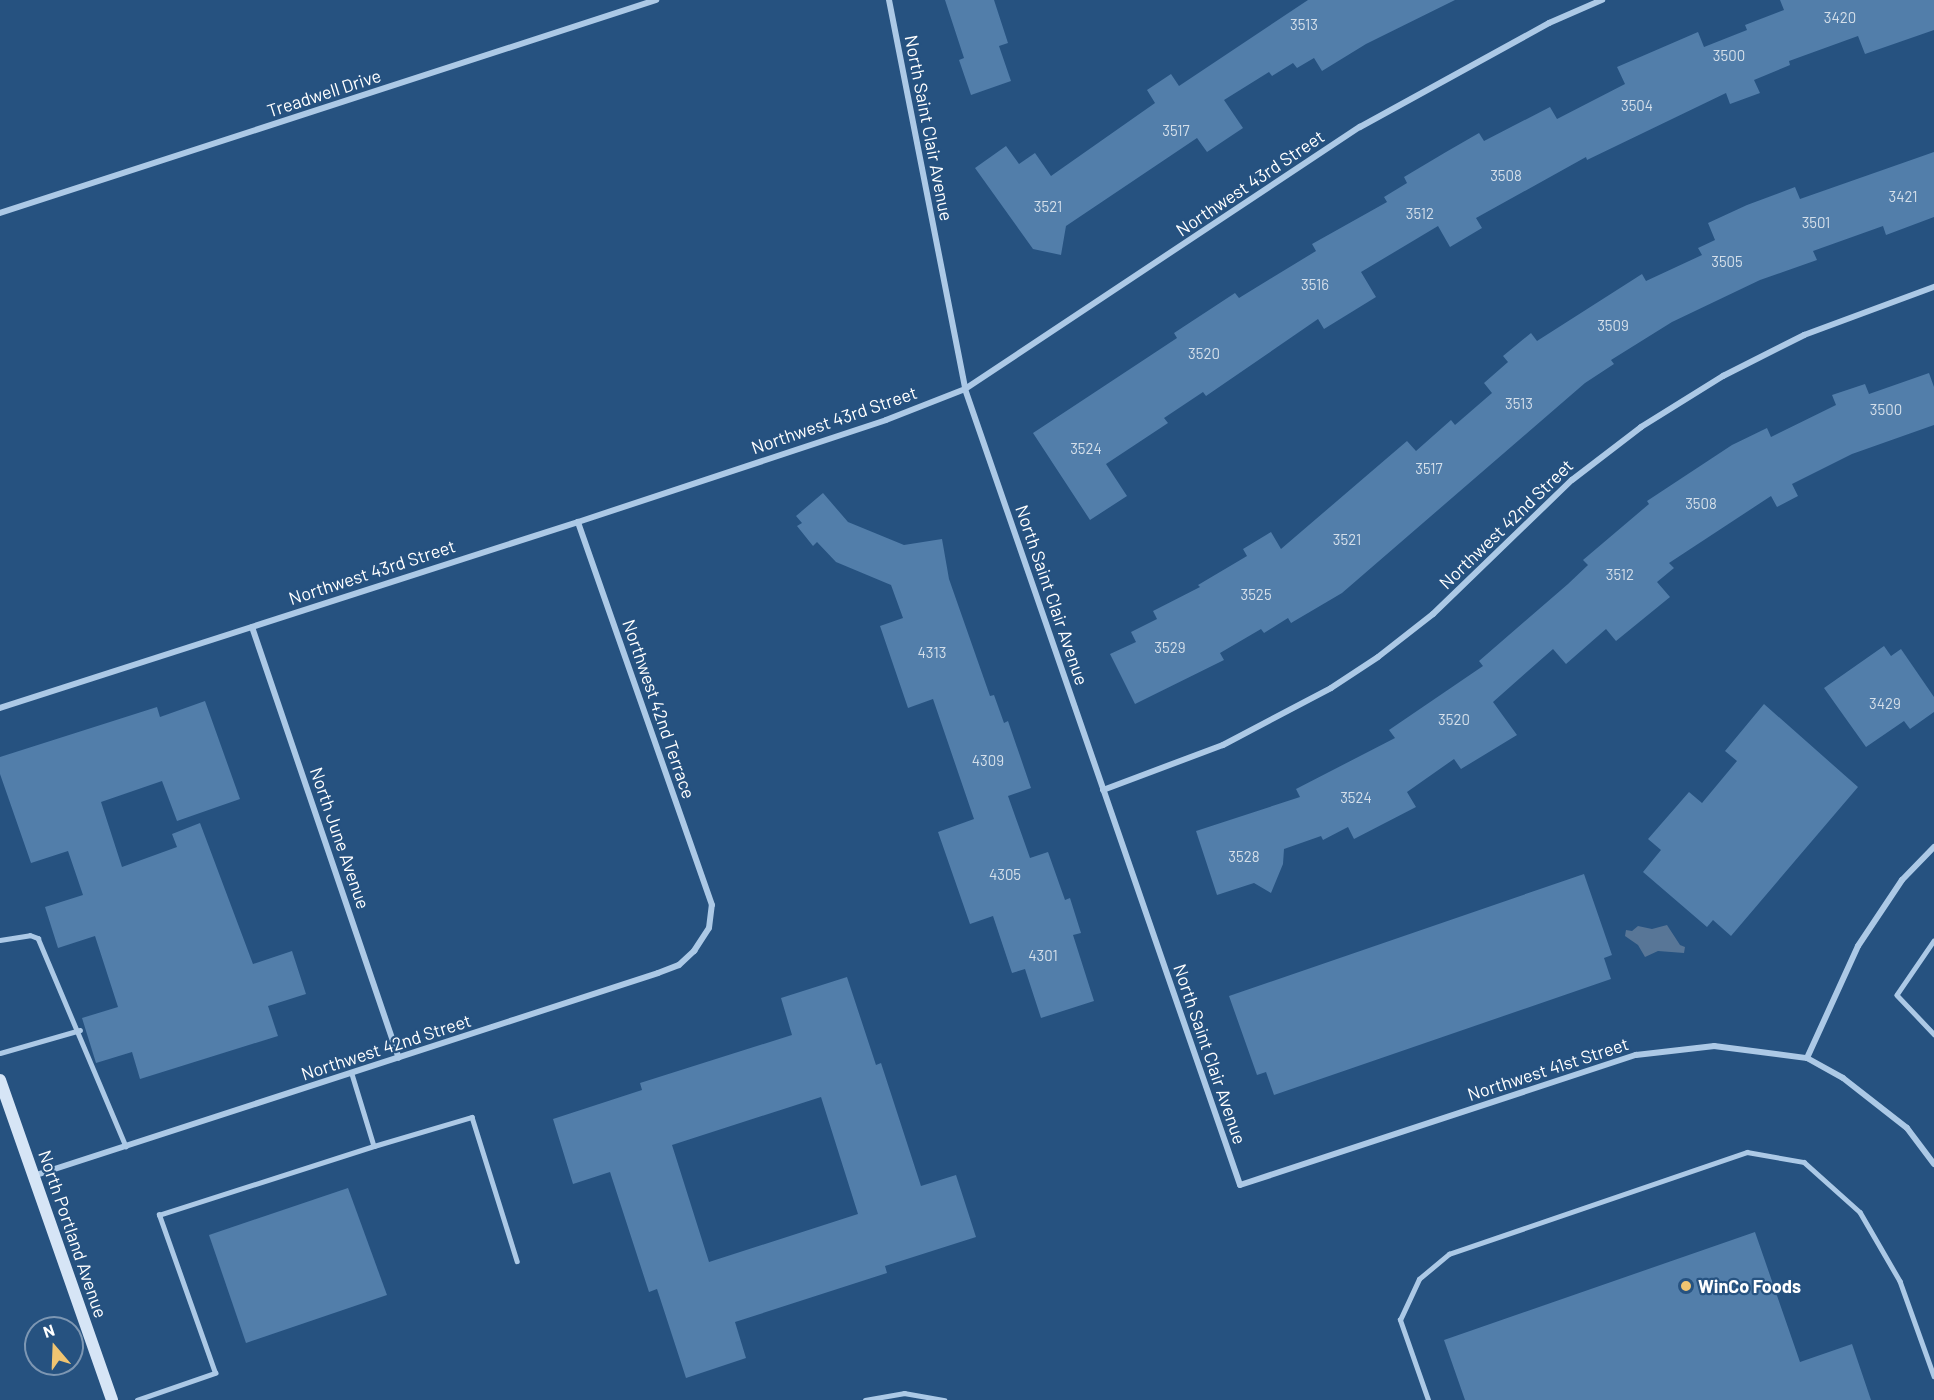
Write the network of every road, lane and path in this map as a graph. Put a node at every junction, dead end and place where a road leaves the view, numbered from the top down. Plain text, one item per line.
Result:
1 (656, 0) edge
2 (889, 0) edge
3 (1602, 0) edge
4 (0, 213) edge
5 (1934, 287) edge
6 (965, 389) junction
7 (578, 522) junction
8 (252, 627) junction
9 (0, 708) edge
10 (1102, 790) junction
11 (1934, 847) edge
12 (712, 905) joint
13 (0, 940) edge
14 (1934, 941) edge
15 (80, 1030) junction
16 (1934, 1034) edge
17 (0, 1053) edge
18 (399, 1058) junction
19 (1807, 1058) junction
20 (352, 1074) junction
21 (0, 1080) edge
22 (126, 1146) junction
23 (374, 1146) junction
24 (1934, 1164) edge
25 (33, 1176) junction
26 (1240, 1185) joint
27 (517, 1261) dead end
28 (1934, 1376) edge
29 (112, 1400) edge
30 (137, 1400) edge
31 (865, 1400) edge
32 (944, 1400) edge
33 (1428, 1400) edge

1 - 4 street, Treadwell Drive
2 - 6 street, North Saint Clair Avenue
3 - 6 street, Northwest 43rd Street
5 - 10 street, Northwest 42nd Street
6 - 7 street, Northwest 43rd Street
6 - 10 street, North Saint Clair Avenue
7 - 8 street, Northwest 43rd Street
7 - 12 street, Northwest 42nd Terrace
8 - 9 street, Northwest 43rd Street
8 - 18 street, North June Avenue
10 - 26 street, North Saint Clair Avenue
11 - 19 street
12 - 18 street, Northwest 42nd Street
13 - 15 lane
14 - 16 lane
15 - 17 lane
15 - 22 lane
18 - 20 street, Northwest 42nd Street
19 - 24 street
19 - 26 street, Northwest 41st Street
20 - 22 street, Northwest 42nd Street
20 - 23 lane
21 - 25 main road, North Portland Avenue
22 - 25 street, Northwest 42nd Street
23 - 27 lane
23 - 30 lane
25 - 29 main road, North Portland Avenue
28 - 33 lane
31 - 32 lane

